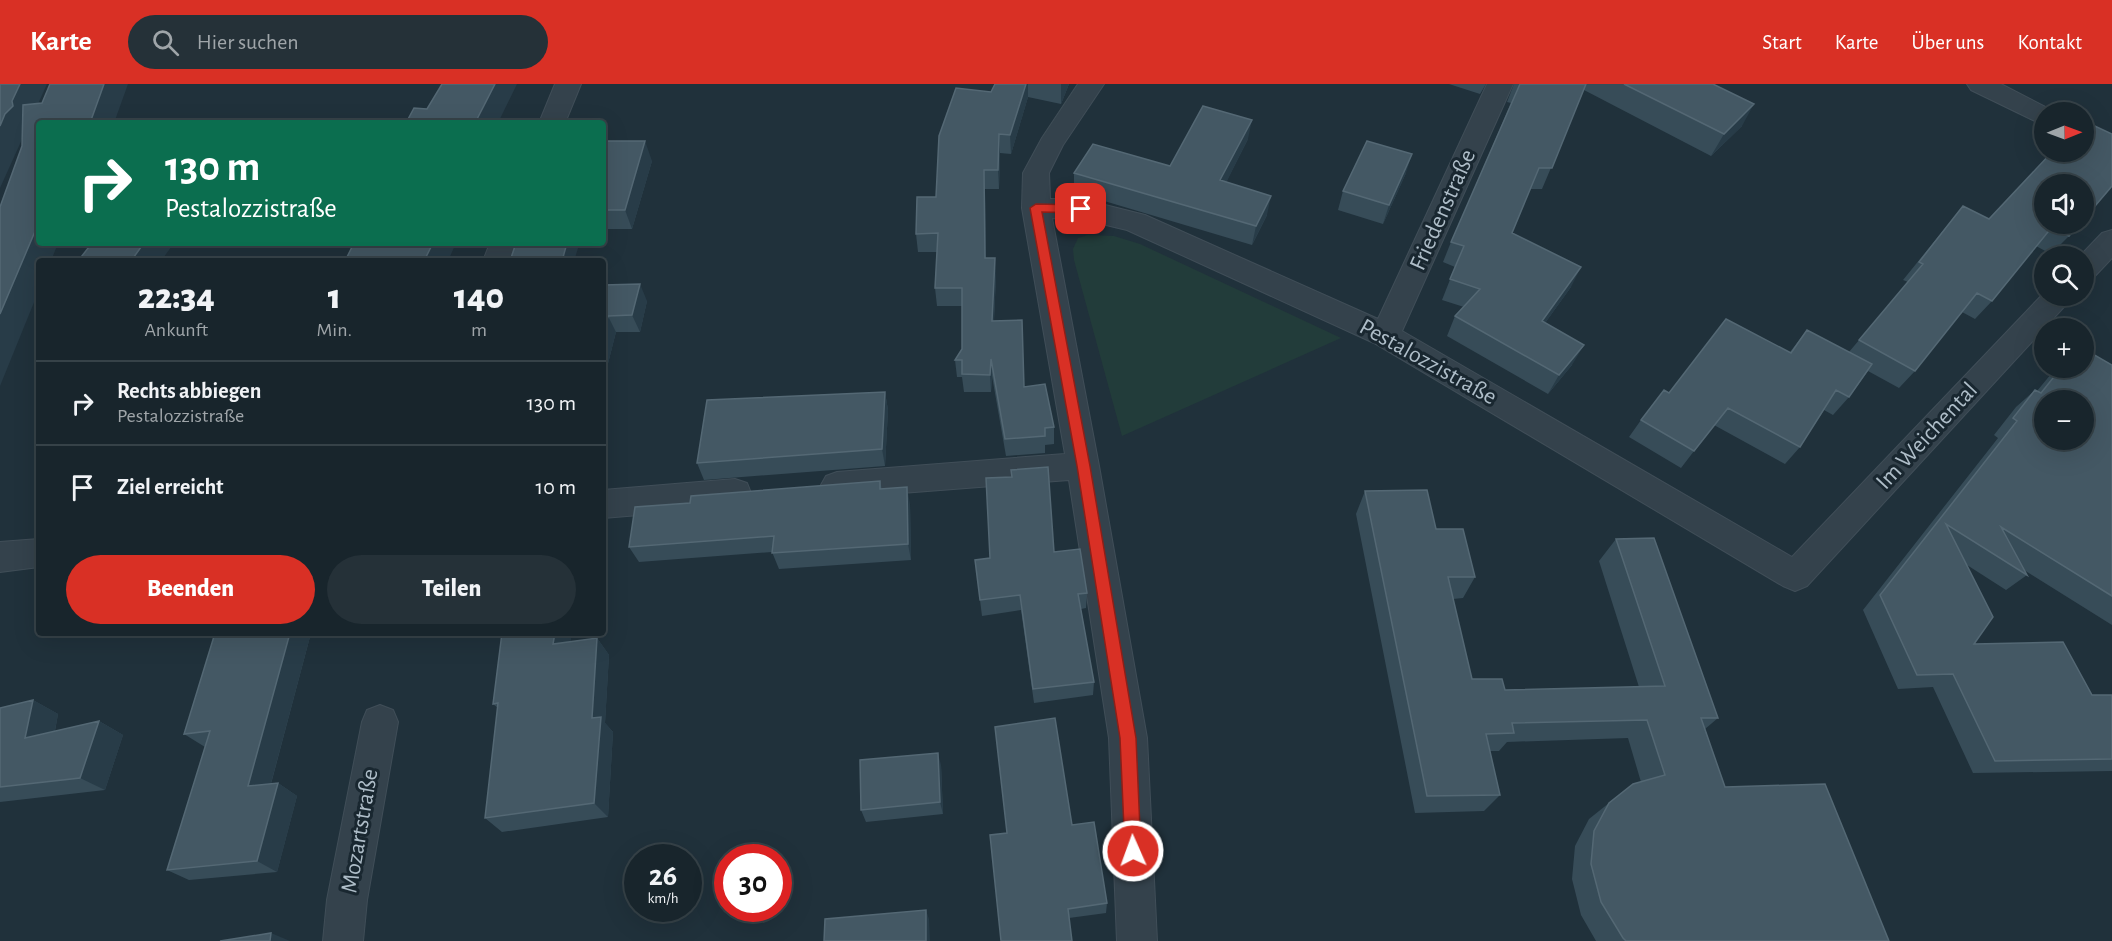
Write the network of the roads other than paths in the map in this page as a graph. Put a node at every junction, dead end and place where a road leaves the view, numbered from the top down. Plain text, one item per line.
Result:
1 (568, 84) edge
2 (1091, 84) edge
3 (1500, 84) edge
4 (1980, 84) edge
5 (2034, 110) edge
6 (553, 120) edge
7 (1036, 208) junction
8 (2112, 240) edge
9 (2094, 259) edge
10 (2051, 306) edge
11 (1385, 335) junction
12 (1083, 466) junction
13 (802, 488) edge
14 (767, 491) edge
15 (606, 504) edge
16 (36, 554) edge
17 (0, 557) edge
18 (1795, 576) joint
19 (380, 722) dead end
20 (343, 941) edge
21 (1137, 941) edge

1 - 6 street
2 - 7 street
3 - 11 street, Friedenstraße
4 - 5 street
7 - 11 street, Pestalozzistraße
7 - 12 street
8 - 9 street
10 - 18 street, Im Weichental
11 - 18 street, Pestalozzistraße
12 - 13 street
12 - 21 street
14 - 15 street
16 - 17 street
19 - 20 street, Mozartstraße

